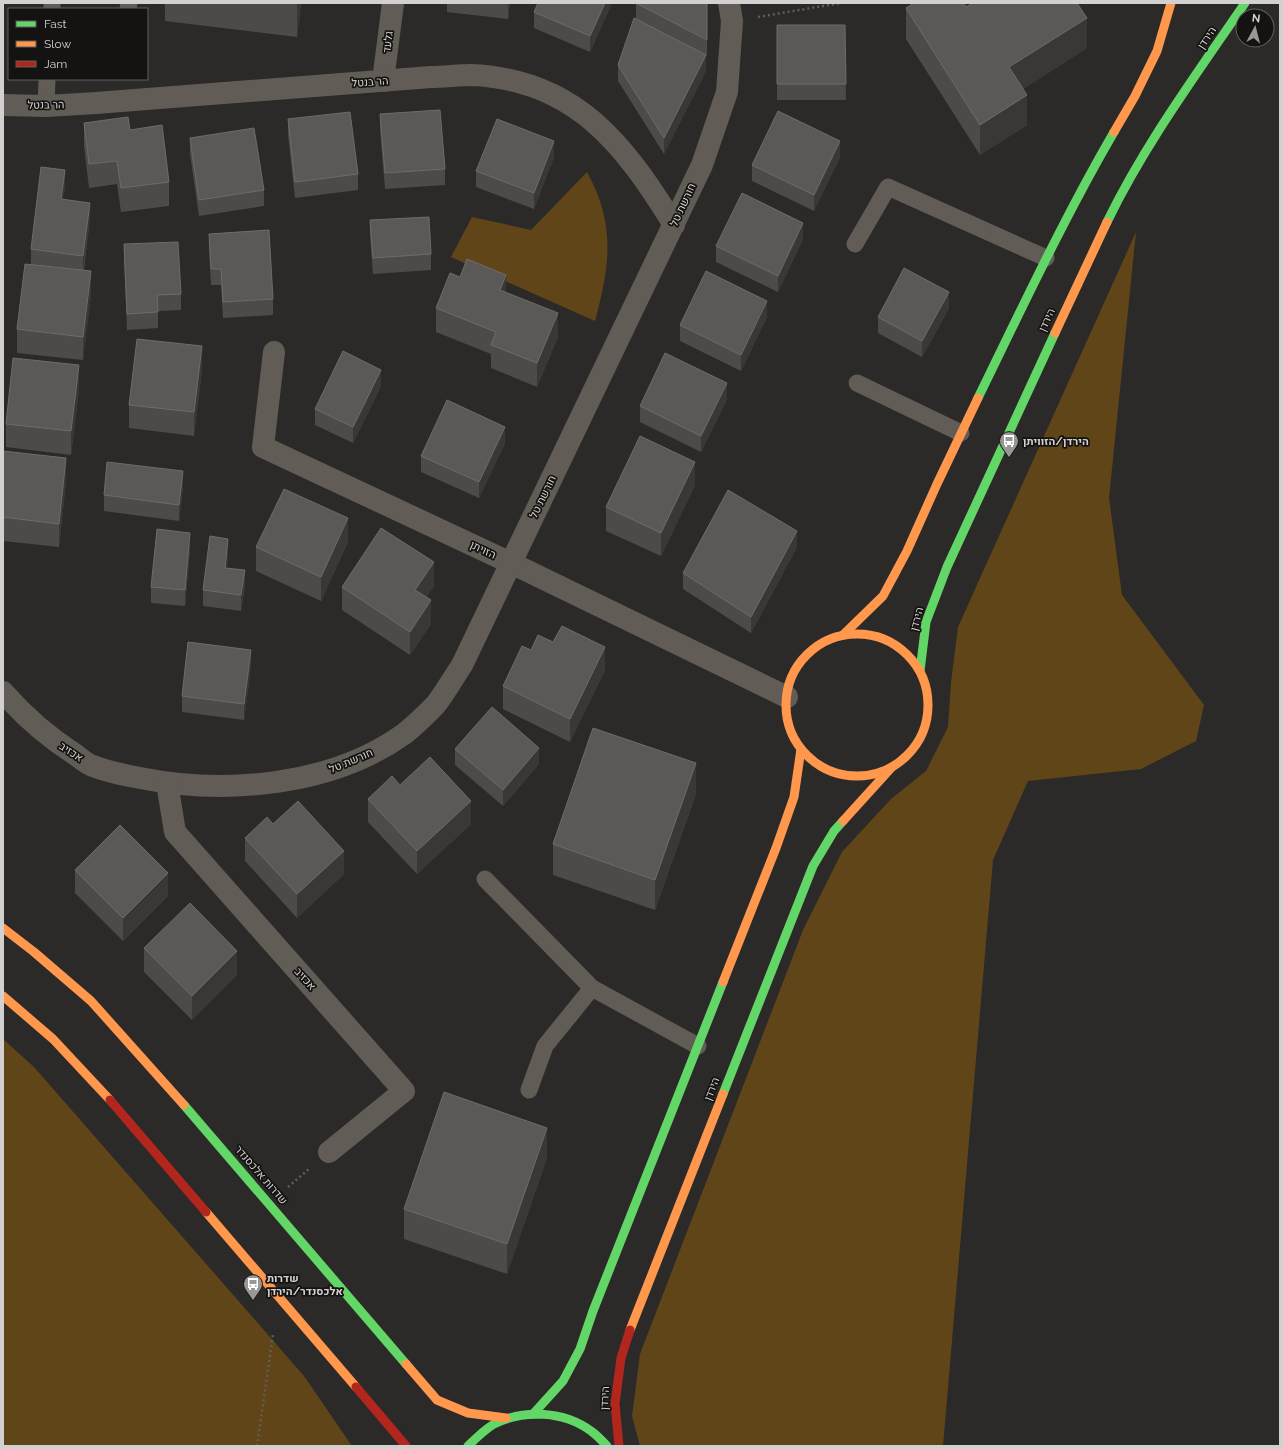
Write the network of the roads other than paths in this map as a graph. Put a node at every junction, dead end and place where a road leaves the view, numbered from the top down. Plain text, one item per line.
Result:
1 (393, 3) edge
2 (1171, 3) edge
3 (1245, 3) edge
4 (731, 12) edge
5 (47, 80) edge
6 (383, 81) junction
7 (3, 105) edge
8 (46, 106) junction
9 (674, 226) junction
10 (855, 244) dead end
11 (1046, 258) junction
12 (274, 352) dead end
13 (857, 383) dead end
14 (961, 433) junction
15 (511, 564) junction
16 (843, 635) junction
17 (920, 671) junction
18 (3, 692) edge
19 (787, 696) junction
20 (801, 749) junction
21 (892, 767) junction
22 (162, 782) junction
23 (485, 879) dead end
24 (3, 928) edge
25 (592, 988) junction
26 (3, 996) edge
27 (698, 1046) junction
28 (529, 1090) dead end
29 (329, 1152) road end
30 (534, 1413) junction
31 (506, 1418) junction
32 (406, 1446) edge
33 (468, 1446) edge
34 (607, 1446) edge
35 (619, 1446) edge

1 - 6 street, גלעד
2 - 11 street
3 - 17 street, הירדן
4 - 9 street, חורשת טל
5 - 8 lane
6 - 8 street, הר בנטל
6 - 9 street, הר בנטל
7 - 8 street, הר בנטל
9 - 15 street, חורשת טל
10 - 11 lane
11 - 14 street
12 - 15 street, הזויתן
13 - 14 lane
14 - 16 street
15 - 19 street, הזויתן
15 - 22 street, חורשת טל
16 - 17 street
16 - 19 street
17 - 21 street
18 - 22 street, אכזיב
19 - 20 street
20 - 21 street
20 - 27 street
21 - 35 street, הירדן
22 - 29 street, אכזיב
23 - 25 lane
24 - 31 street, שדרות אלכסנדר
25 - 27 lane
25 - 28 lane
26 - 32 street
27 - 30 street
30 - 31 street
30 - 34 street
31 - 33 street

